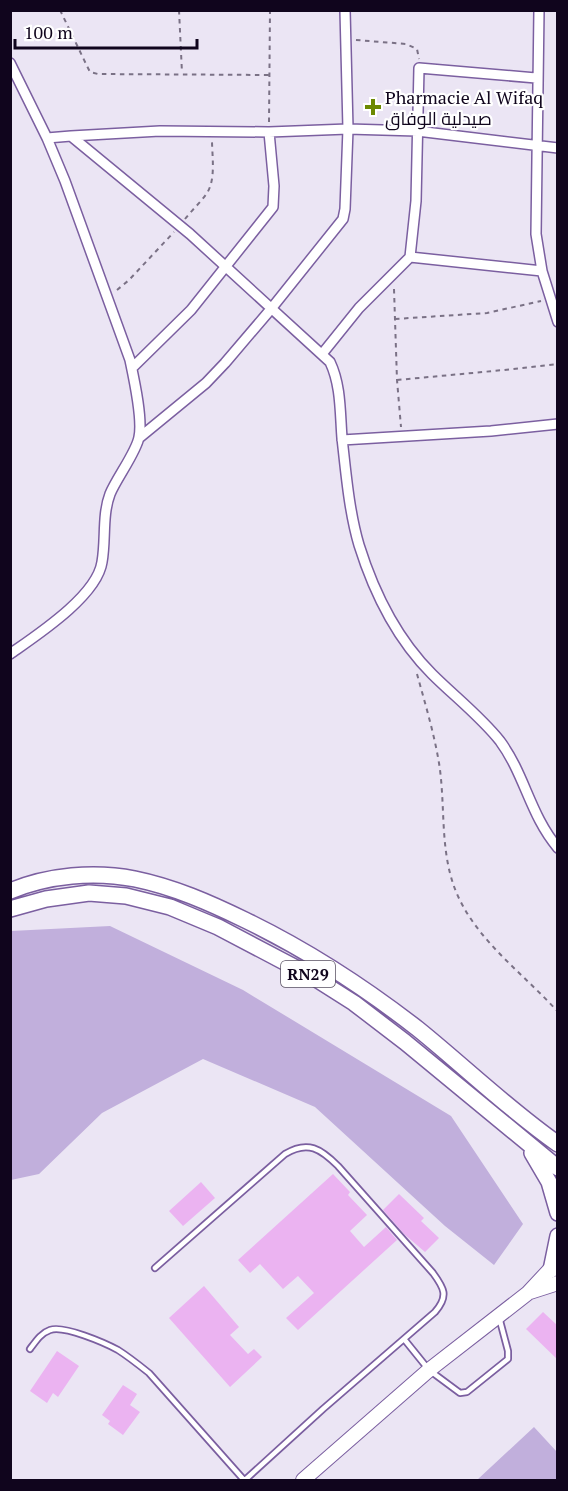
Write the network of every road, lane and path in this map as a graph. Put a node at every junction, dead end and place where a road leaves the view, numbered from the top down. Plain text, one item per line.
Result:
1 (60, 10) edge
2 (179, 10) edge
3 (270, 10) edge
4 (345, 10) edge
5 (538, 10) edge
6 (346, 39) junction
7 (10, 63) edge
8 (419, 68) junction
9 (182, 73) junction
10 (270, 75) junction
11 (537, 78) junction
12 (348, 129) junction
13 (212, 131) junction
14 (417, 131) junction
15 (269, 132) junction
16 (71, 136) junction
17 (47, 138) junction
18 (537, 146) junction
19 (558, 148) edge
20 (180, 225) junction
21 (410, 257) junction
22 (225, 266) junction
23 (542, 271) junction
24 (393, 273) junction
25 (108, 297) junction
26 (550, 297) junction
27 (271, 309) junction
28 (395, 319) junction
29 (558, 322) edge
30 (322, 354) junction
31 (558, 363) edge
32 (132, 368) junction
33 (397, 380) junction
34 (558, 424) edge
35 (402, 436) junction
36 (140, 438) junction
37 (342, 440) junction
38 (10, 654) edge
39 (415, 669) dead end
40 (558, 848) edge
41 (10, 891) edge
42 (10, 909) edge
43 (557, 1010) edge
44 (521, 1138) junction
45 (558, 1144) edge
46 (558, 1168) edge
47 (558, 1213) edge
48 (558, 1236) edge
49 (154, 1268) dead end
50 (555, 1271) edge
51 (498, 1315) junction
52 (404, 1339) junction
53 (30, 1349) dead end
54 (429, 1370) junction
55 (245, 1480) edge
56 (303, 1480) edge

1 - 9 path
2 - 9 path
3 - 10 path
4 - 6 street
5 - 11 street
6 - 8 path
6 - 12 street
7 - 17 street
8 - 11 street
8 - 14 street
9 - 10 path
10 - 15 path
11 - 18 street
12 - 14 street
12 - 15 street
12 - 27 street
13 - 15 street
13 - 16 street
13 - 20 path
14 - 18 street
14 - 21 street
15 - 22 street
16 - 17 street
16 - 20 street
17 - 25 street
18 - 19 street
18 - 23 street
20 - 22 street
20 - 25 path
21 - 23 street
21 - 24 street
22 - 27 street
22 - 32 street
23 - 26 street
24 - 28 path
24 - 30 street
25 - 32 street
26 - 28 path
26 - 29 street
27 - 30 street
27 - 36 street
28 - 33 path
30 - 37 street
31 - 33 path
32 - 36 street
33 - 35 path
34 - 35 street
35 - 37 street
36 - 38 street
37 - 40 street
39 - 43 path
41 - 45 main road, RN29
42 - 44 main road, RN29
44 - 46 main road, RN29
44 - 47 main road
48 - 50 main road
49 - 52 lane
50 - 51 street
51 - 54 street
51 - 54 lane
52 - 54 lane
52 - 55 lane
53 - 55 lane
54 - 56 street

